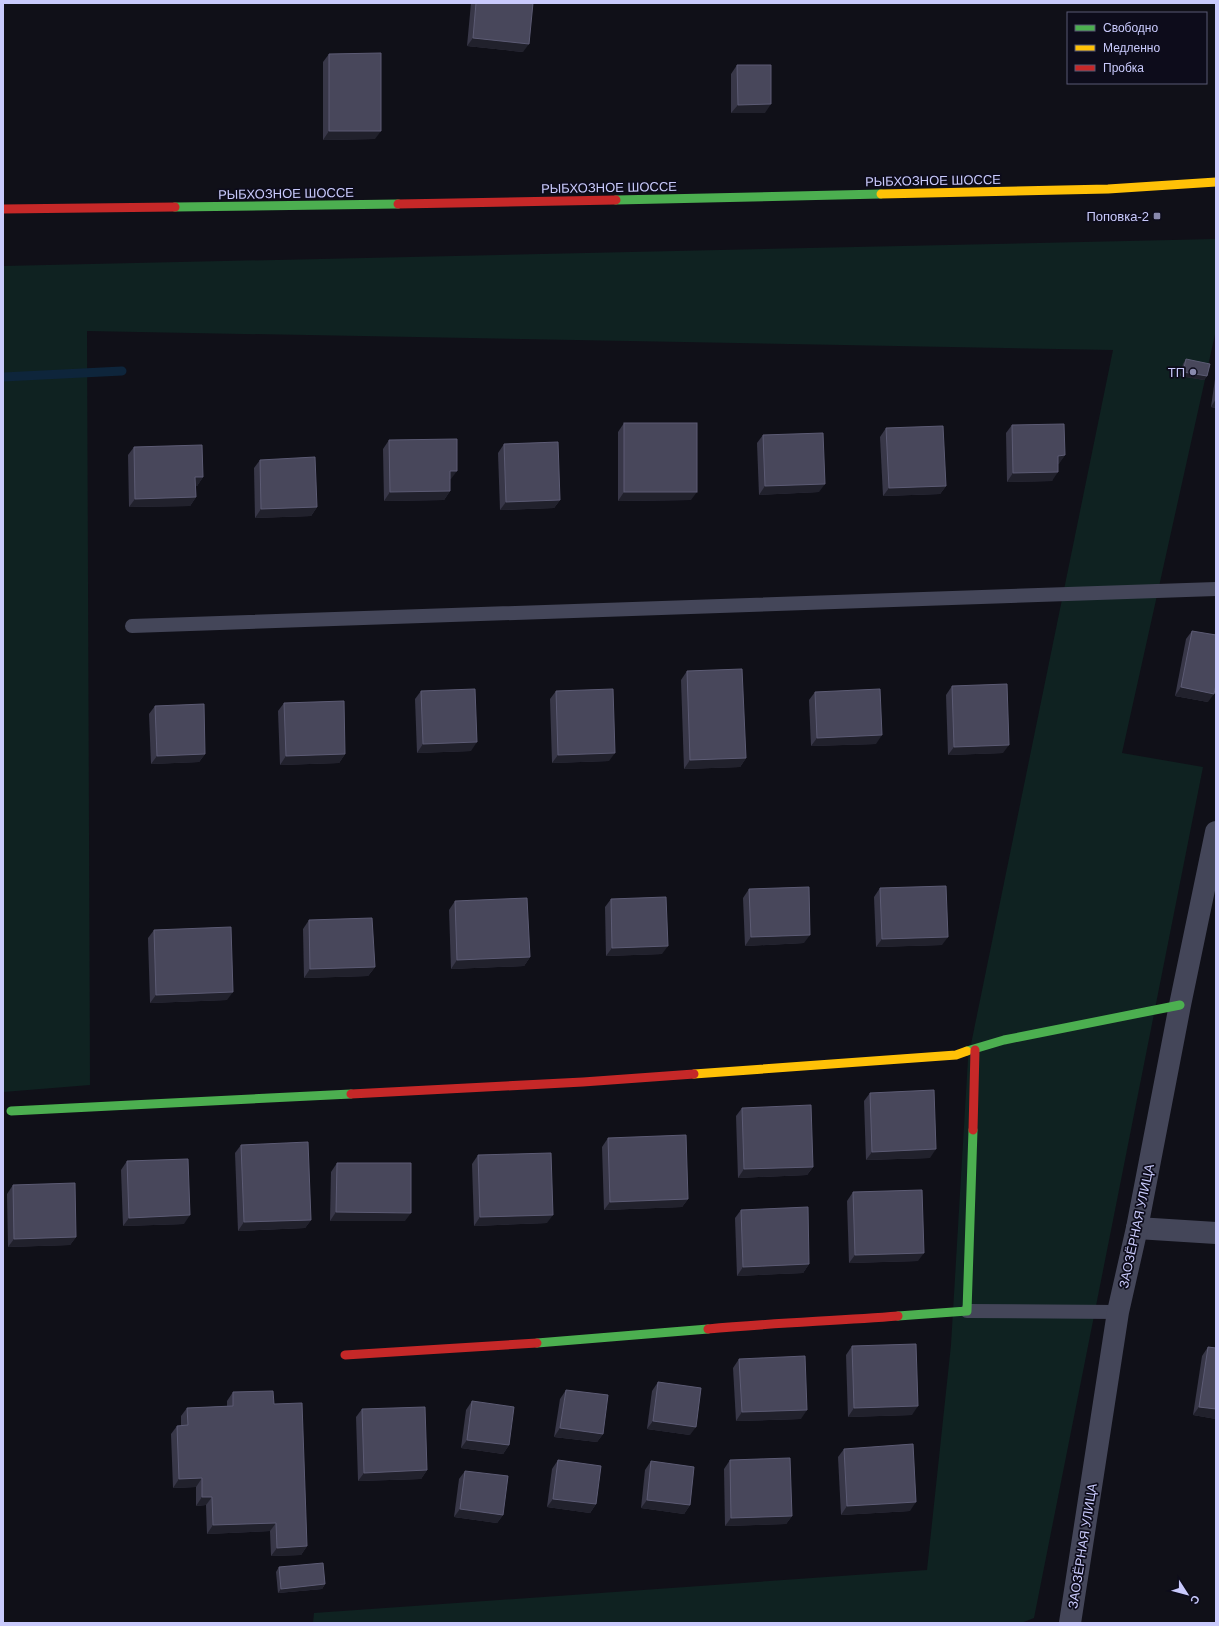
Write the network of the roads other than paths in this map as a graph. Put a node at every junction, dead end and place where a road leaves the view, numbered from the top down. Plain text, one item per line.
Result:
1 (1216, 182) edge
2 (3, 209) edge
3 (1216, 589) edge
4 (132, 626) dead end
5 (1216, 832) edge
6 (1180, 1005) junction
7 (975, 1050) junction
8 (11, 1111) dead end
9 (1137, 1228) junction
10 (1216, 1233) edge
11 (967, 1311) junction
12 (1118, 1312) junction
13 (345, 1355) dead end
14 (1070, 1623) edge

1 - 2 street, РЫБХОЗНОЕ ШОССЕ
3 - 4 lane
5 - 6 street, ЗАОЗЁРНАЯ УЛИЦА
6 - 7 street
6 - 9 street, ЗАОЗЁРНАЯ УЛИЦА
7 - 8 street
7 - 11 street
9 - 10 street
9 - 12 street, ЗАОЗЁРНАЯ УЛИЦА
11 - 12 lane
11 - 13 street
12 - 14 street, ЗАОЗЁРНАЯ УЛИЦА

